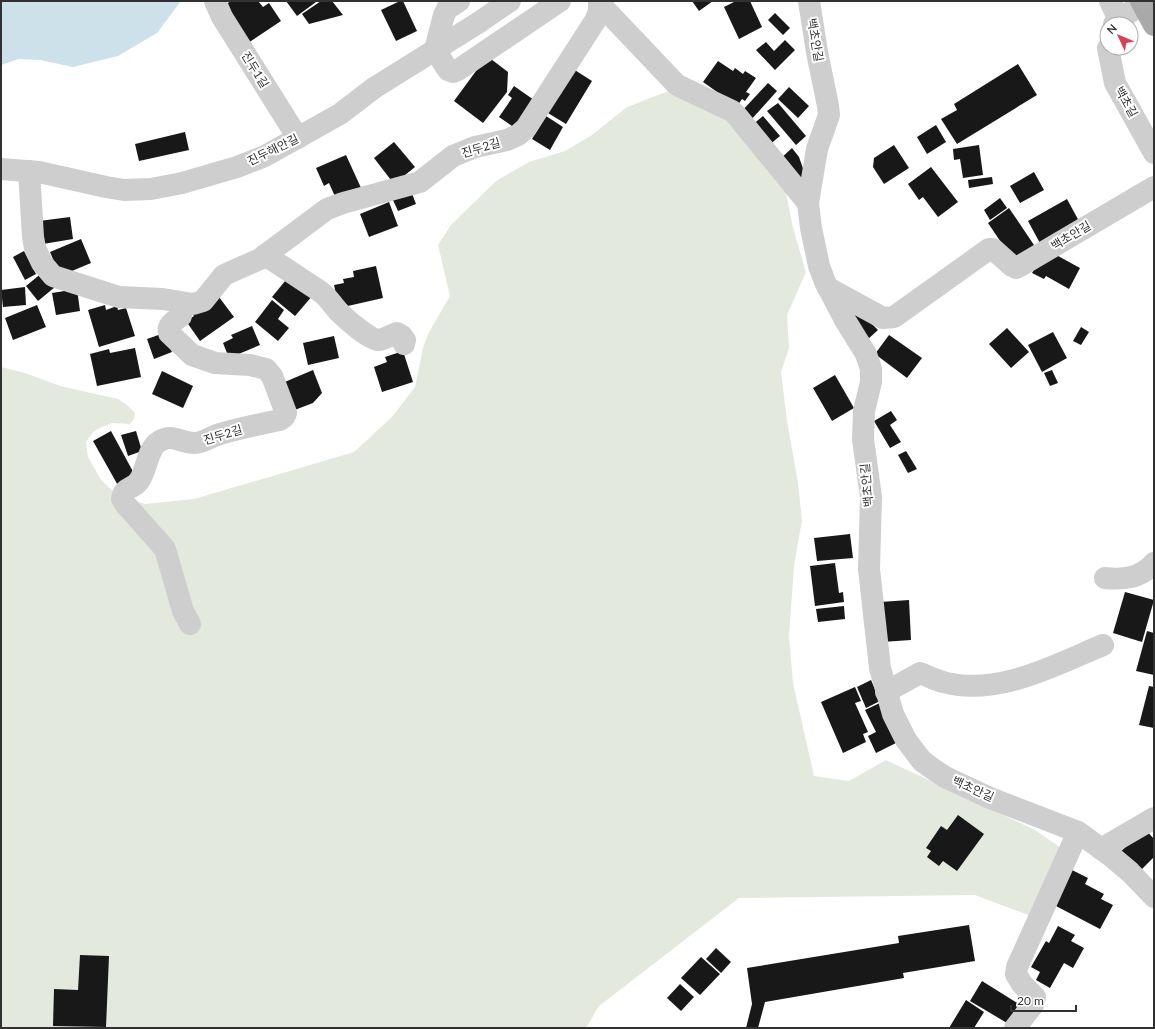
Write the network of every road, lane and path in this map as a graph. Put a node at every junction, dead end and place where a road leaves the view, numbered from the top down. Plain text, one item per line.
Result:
1 (215, 1) edge
2 (459, 1) edge
3 (510, 1) edge
4 (560, 1) edge
5 (809, 1) edge
6 (1141, 1) edge
7 (1145, 1) edge
8 (599, 2) edge
9 (1118, 16) edge
10 (1154, 24) edge
11 (435, 50) junction
12 (1110, 56) edge
13 (298, 138) junction
14 (1154, 153) edge
15 (1, 169) edge
16 (29, 170) junction
17 (1154, 187) edge
18 (808, 203) junction
19 (265, 255) junction
20 (828, 288) junction
21 (183, 303) junction
22 (404, 344) dead end
23 (1154, 562) edge
24 (1105, 578) dead end
25 (190, 624) dead end
26 (1103, 645) dead end
27 (886, 692) junction
28 (1154, 818) edge
29 (1078, 832) junction
30 (1102, 849) junction
31 (1154, 897) edge
32 (1015, 1028) edge

1 - 13 street, 진두1길
2 - 11 street
3 - 11 street, 진두해안길
4 - 11 street
5 - 18 street, 백초안길
6 - 10 main road
7 - 9 street
8 - 18 street
8 - 19 street, 진두2길
11 - 13 street, 진두해안길
12 - 14 street, 백초길
13 - 16 street, 진두해안길
15 - 16 street, 진두해안길
16 - 21 street, 진두2길
17 - 20 street, 백초안길
18 - 20 street, 백초안길
19 - 21 street, 진두2길
19 - 22 street
20 - 27 street, 백초안길
21 - 25 street, 진두2길
23 - 24 street
26 - 27 street
27 - 29 street, 백초안길
28 - 30 street
29 - 30 street, 백초안길
29 - 32 street
30 - 31 street, 백초안길

